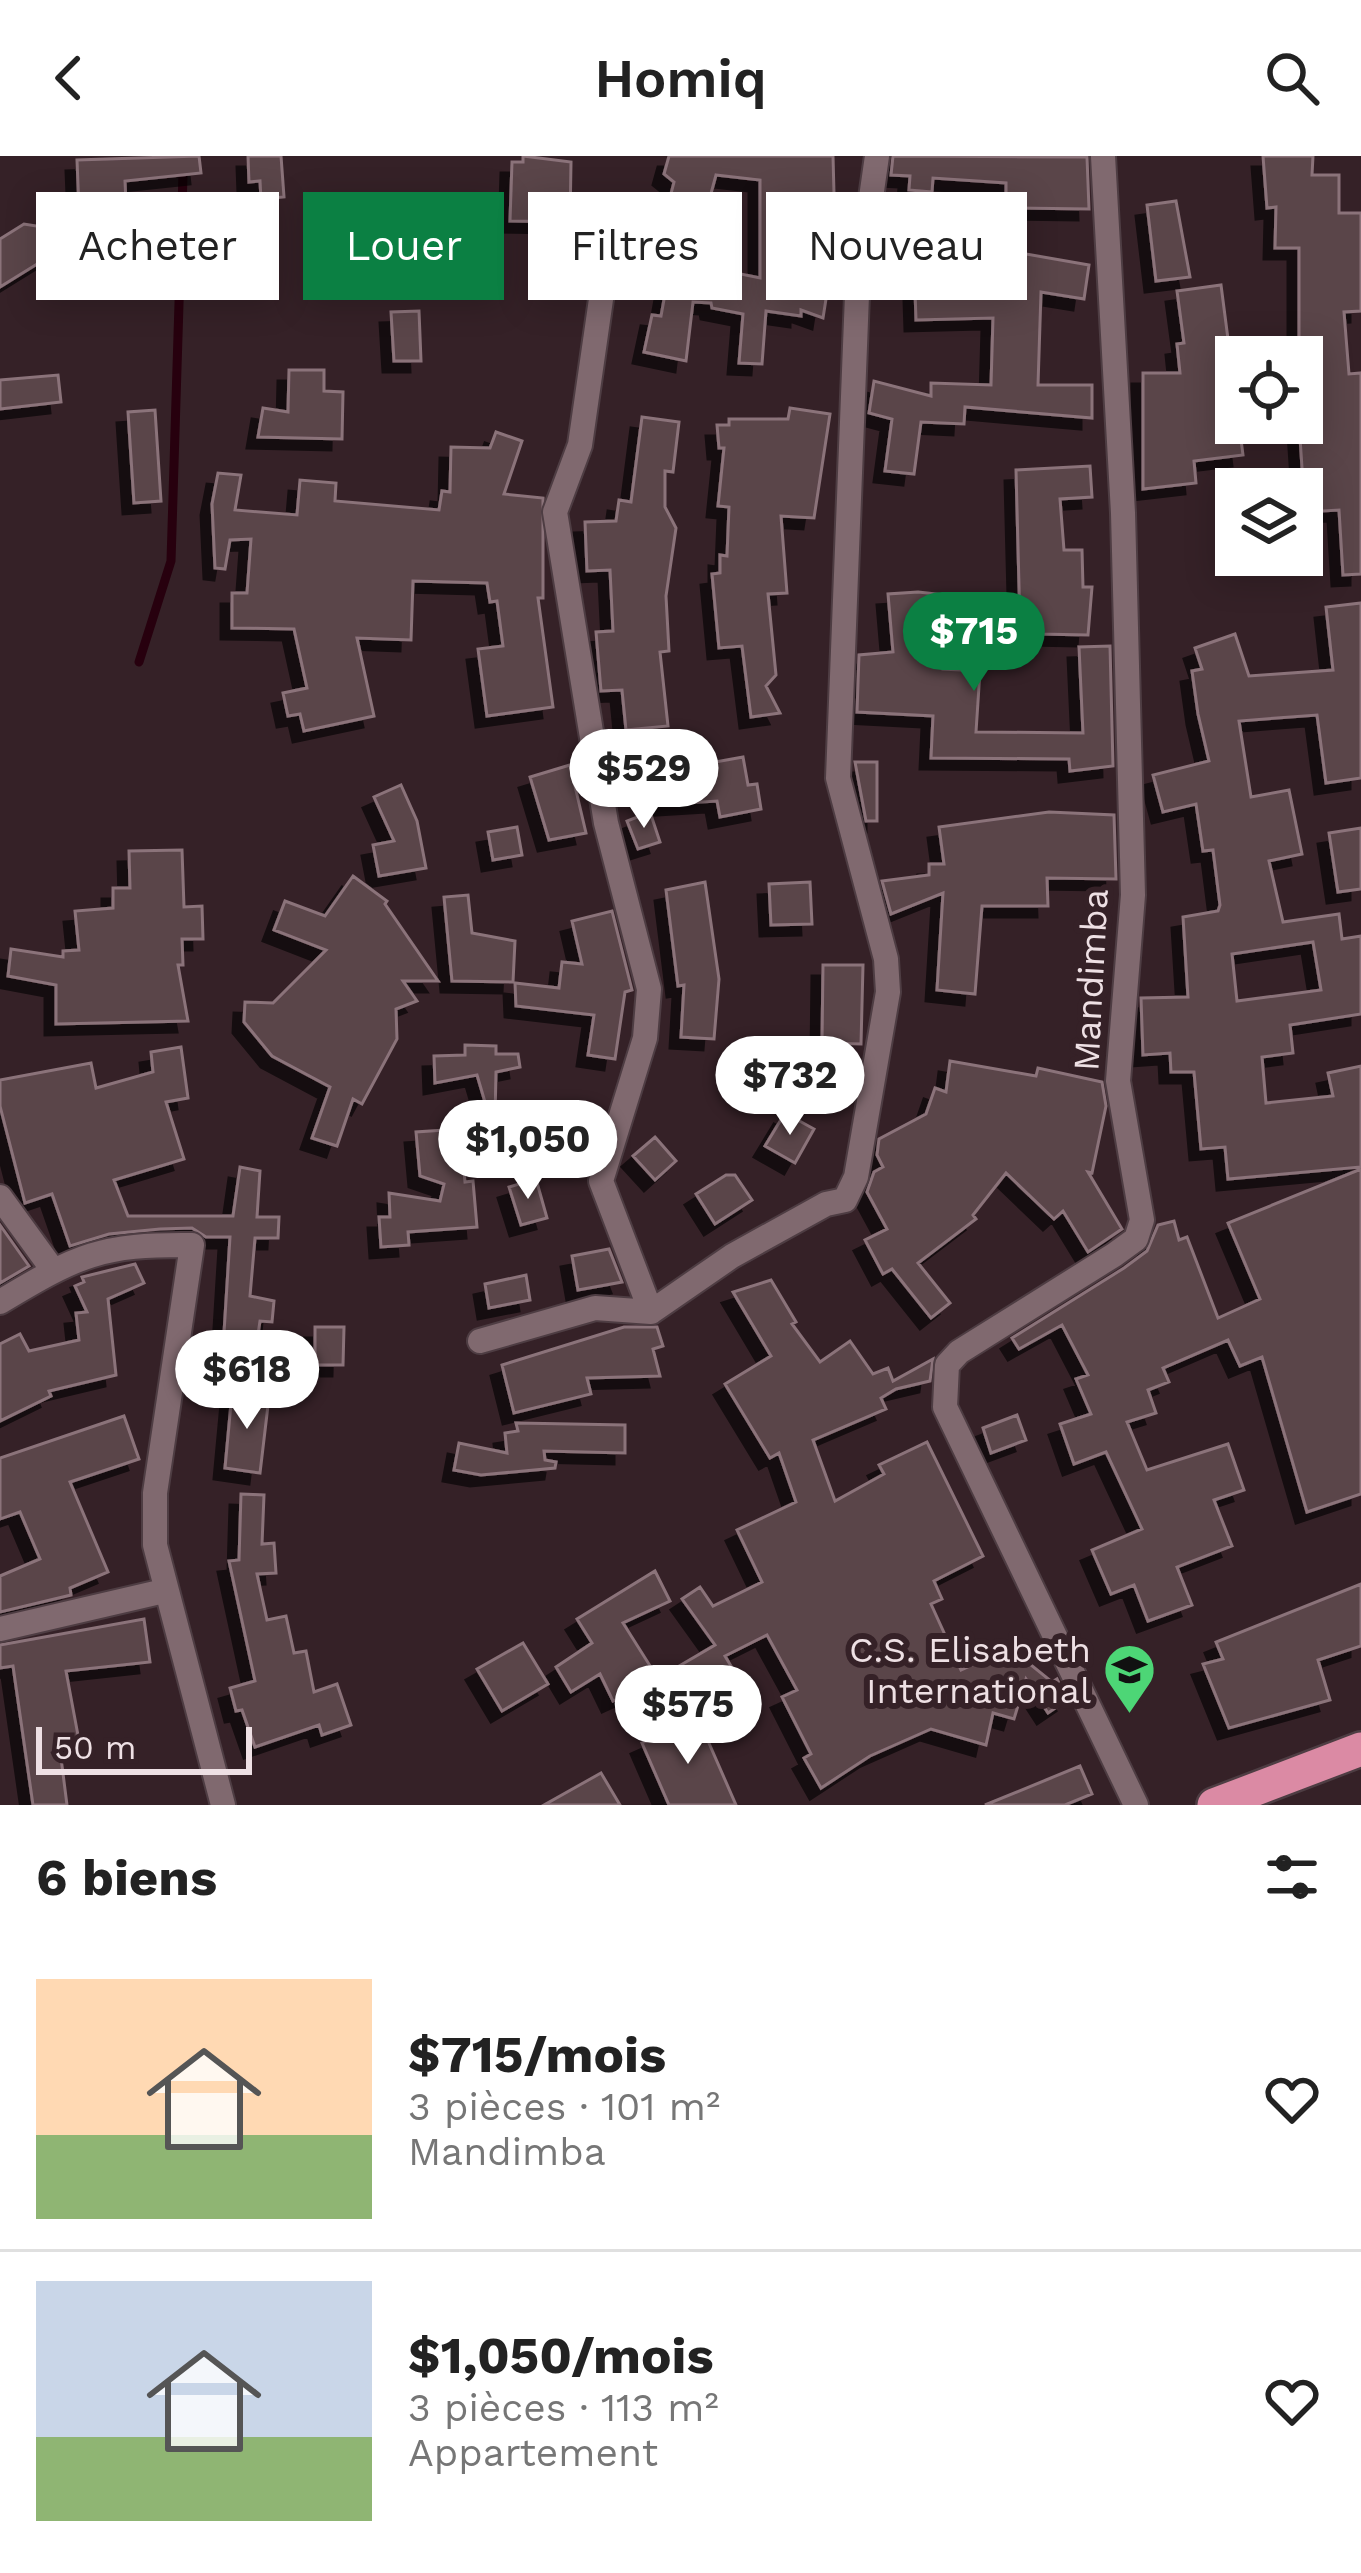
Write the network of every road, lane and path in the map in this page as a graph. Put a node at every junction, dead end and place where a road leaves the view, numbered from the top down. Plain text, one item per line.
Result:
1 (877, 156) edge
2 (1103, 156) edge
3 (601, 300) edge
4 (0, 1197) edge
5 (53, 1270) junction
6 (0, 1302) edge
7 (651, 1312) junction
8 (480, 1341) dead end
9 (164, 1591) junction
10 (0, 1629) edge
11 (1361, 1749) edge
12 (223, 1805) edge
13 (1136, 1805) edge
14 (1214, 1805) edge

1 - 7 street
2 - 13 street, Mandimba
3 - 7 street
4 - 5 street
5 - 6 street
5 - 9 street
7 - 8 street
9 - 10 street
9 - 12 street
11 - 14 highway

